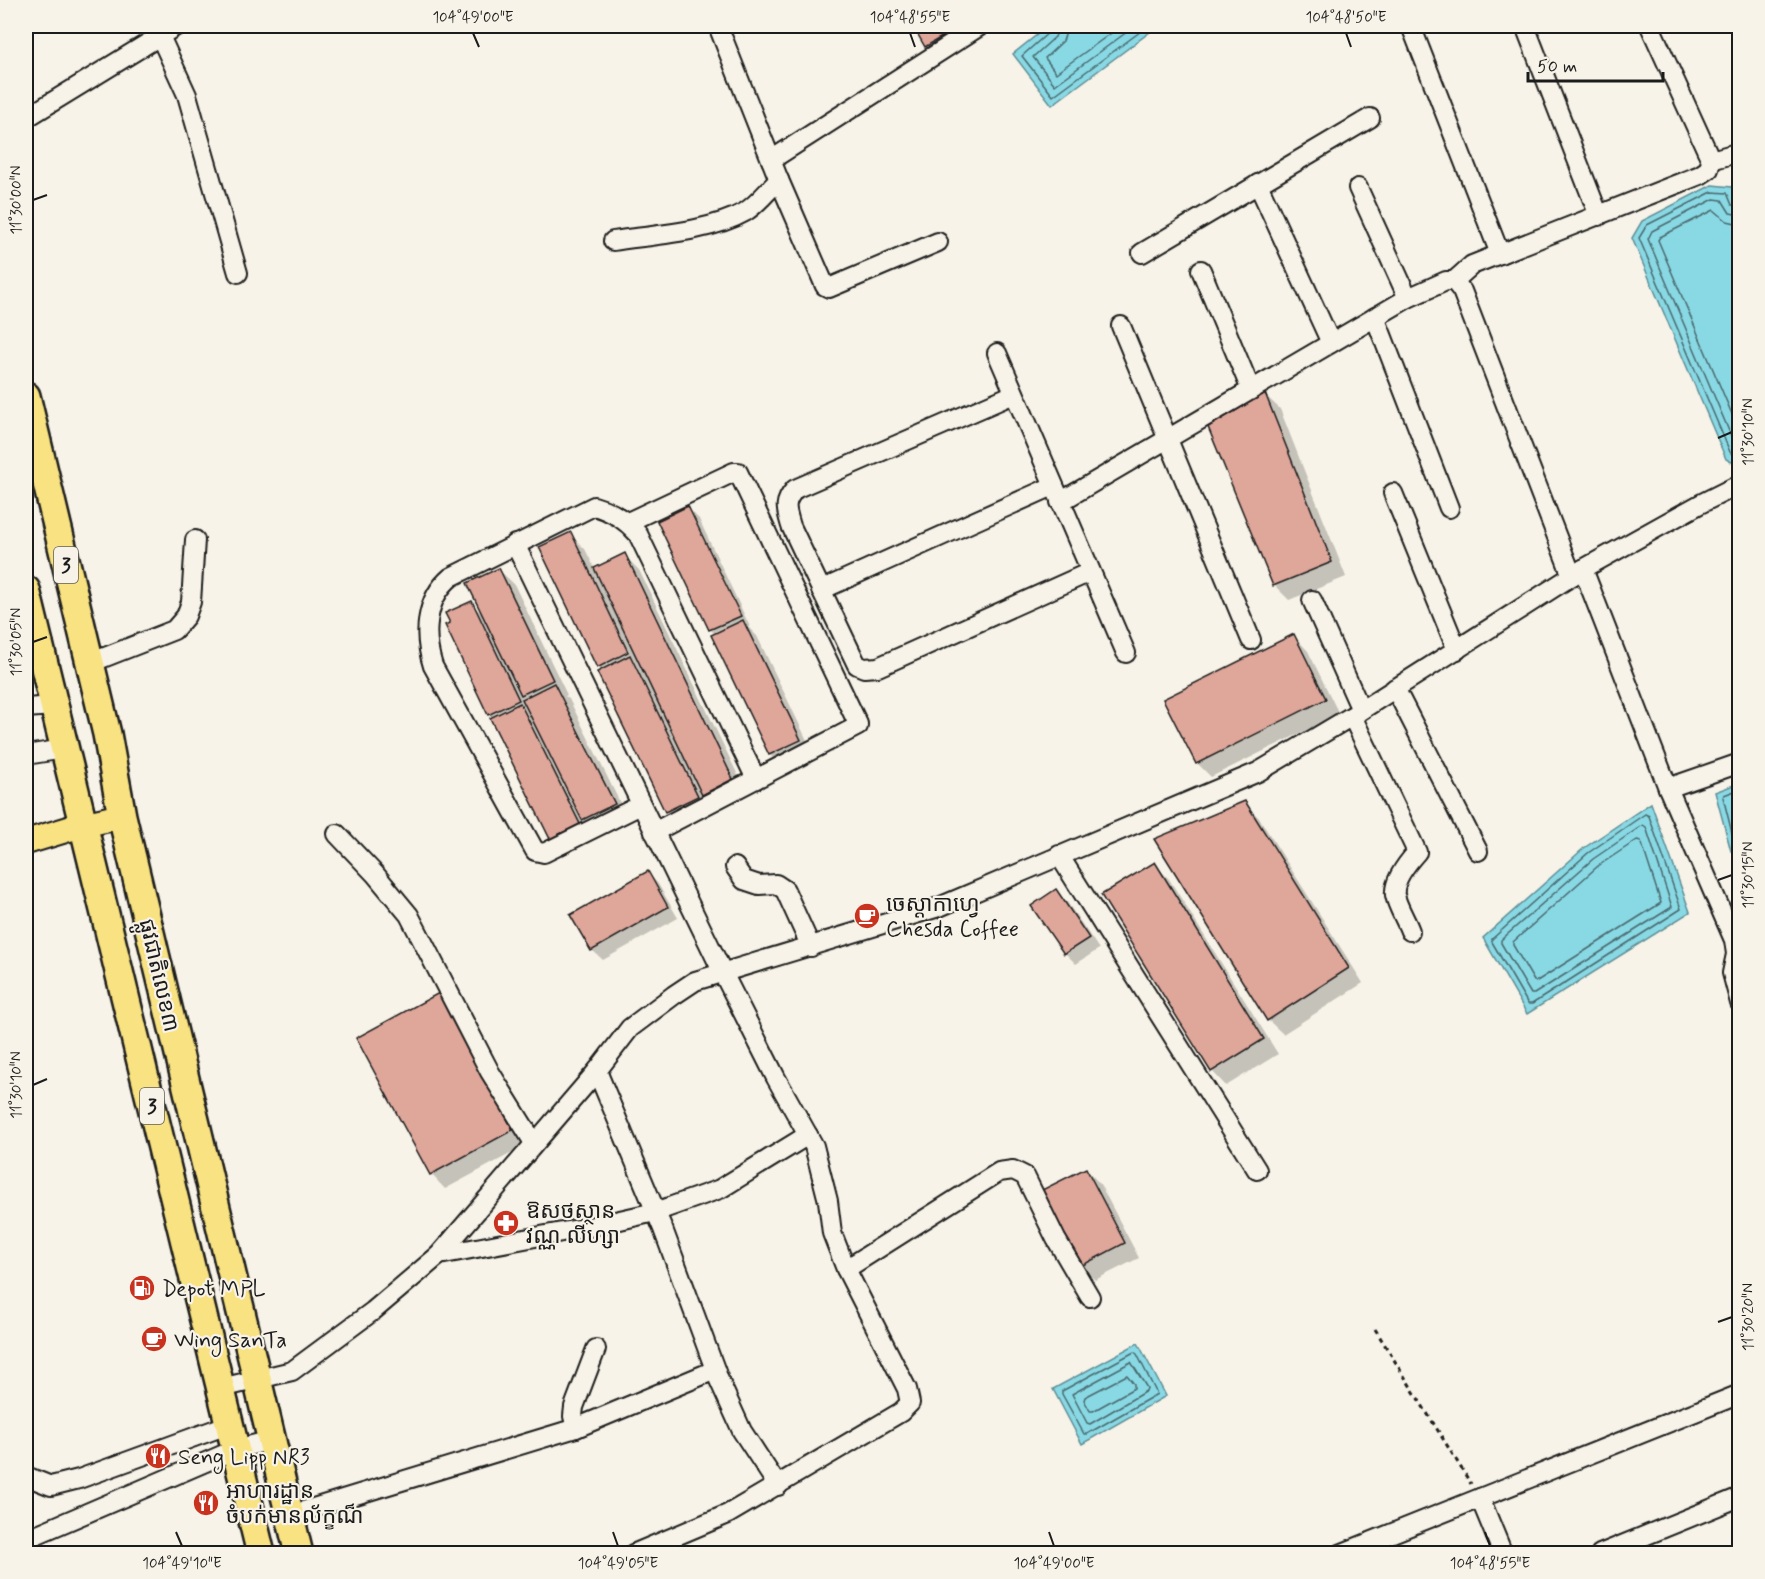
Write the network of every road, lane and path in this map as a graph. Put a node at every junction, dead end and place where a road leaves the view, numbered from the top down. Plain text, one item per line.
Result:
1 (176, 26) edge
2 (718, 26) edge
3 (980, 26) edge
4 (1411, 26) edge
5 (1525, 26) edge
6 (1650, 26) edge
7 (160, 36) junction
8 (26, 118) edge
9 (1370, 118) dead end
10 (1740, 152) edge
11 (771, 160) junction
12 (1711, 160) junction
13 (779, 180) junction
14 (1258, 184) junction
15 (1359, 188) dead end
16 (1599, 216) junction
17 (613, 241) dead end
18 (938, 242) dead end
19 (1142, 253) dead end
20 (1500, 254) junction
21 (1201, 270) dead end
22 (238, 273) dead end
23 (1454, 281) junction
24 (1408, 298) junction
25 (1376, 317) junction
26 (1121, 326) dead end
27 (1330, 343) junction
28 (997, 353) dead end
29 (1251, 390) junction
30 (1014, 394) junction
31 (26, 396) edge
32 (1167, 439) junction
33 (1740, 484) edge
34 (1393, 493) dead end
35 (1057, 494) junction
36 (1449, 508) dead end
37 (628, 522) junction
38 (195, 540) dead end
39 (515, 544) junction
40 (1090, 572) junction
41 (1578, 572) junction
42 (26, 590) edge
43 (821, 590) junction
44 (1312, 600) dead end
45 (1251, 640) dead end
46 (1457, 650) junction
47 (1126, 653) dead end
48 (90, 663) junction
49 (1395, 688) junction
50 (53, 706) junction
51 (26, 708) edge
52 (1357, 713) junction
53 (64, 749) junction
54 (26, 755) edge
55 (1740, 763) edge
56 (756, 779) junction
57 (1668, 788) junction
58 (641, 805) junction
59 (122, 816) junction
60 (82, 825) junction
61 (654, 832) junction
62 (337, 834) dead end
63 (26, 842) edge
64 (1478, 851) dead end
65 (1059, 855) junction
66 (735, 867) dead end
67 (1410, 932) dead end
68 (811, 947) junction
69 (723, 973) junction
70 (1740, 1003) edge
71 (597, 1071) junction
72 (808, 1135) junction
73 (534, 1143) junction
74 (1257, 1170) dead end
75 (655, 1212) junction
76 (439, 1255) junction
77 (846, 1269) junction
78 (1090, 1297) dead end
79 (1375, 1329) dead end
80 (596, 1349) dead end
81 (715, 1370) junction
82 (257, 1379) junction
83 (221, 1388) junction
84 (1740, 1394) edge
85 (576, 1428) junction
86 (233, 1437) junction
87 (272, 1440) junction
88 (26, 1476) edge
89 (778, 1486) junction
90 (1740, 1497) edge
91 (1480, 1498) junction
92 (290, 1515) junction
93 (26, 1539) edge
94 (261, 1554) edge
95 (299, 1554) edge
96 (633, 1554) edge
97 (1340, 1554) edge
98 (1503, 1554) edge
99 (1600, 1554) edge

1 - 7 street
2 - 11 street
3 - 11 street
4 - 20 street
5 - 16 street
6 - 12 street
7 - 8 street
7 - 22 street
9 - 14 street
10 - 12 street
11 - 13 street
12 - 16 street
13 - 17 street
13 - 18 street
14 - 19 street
14 - 27 street
15 - 24 street
16 - 20 street
20 - 23 street
21 - 29 street
23 - 24 street
23 - 41 street
24 - 25 street
25 - 27 street
25 - 36 street
26 - 32 street
27 - 29 street
28 - 30 street
29 - 32 street
30 - 35 street
30 - 43 street
31 - 48 highway, ផ្លូវជាតិលេខ៣ / 3
32 - 35 street
32 - 45 street
33 - 41 street
34 - 46 street
35 - 40 street
35 - 43 street
37 - 39 street
37 - 56 street
37 - 56 street
38 - 48 street
39 - 58 street
39 - 58 street
40 - 43 street
40 - 47 street
41 - 46 street
41 - 57 street
42 - 50 highway, ផ្លូវជាតិលេខ៣ / 3
44 - 52 street
46 - 49 street
48 - 59 highway, ផ្លូវជាតិលេខ៣ / 3
49 - 52 street
49 - 64 street
50 - 51 street
50 - 53 highway, ផ្លូវជាតិលេខ៣ / 3
52 - 65 street
52 - 67 street
53 - 54 street
53 - 60 highway, ផ្លូវជាតិលេខ៣ / 3
55 - 57 street
56 - 61 street
57 - 70 street
58 - 61 street
59 - 60 main road
59 - 82 highway, ផ្លូវជាតិលេខ៣ / 3
60 - 63 main road
60 - 83 highway, ផ្លូវជាតិលេខ៣ / 3
61 - 69 street
62 - 73 street
65 - 68 street
65 - 74 street
66 - 68 street
68 - 69 street
69 - 71 street
69 - 72 street
71 - 73 street
71 - 75 street
72 - 75 street
72 - 77 street
73 - 76 street
75 - 76 street
75 - 81 street
76 - 82 street
77 - 78 street
77 - 89 street
79 - 91 path
80 - 85 street
81 - 85 street
81 - 89 street
82 - 83 street
82 - 87 highway, ផ្លូវជាតិលេខ៣ / 3
83 - 86 highway, ផ្លូវជាតិលេខ៣ / 3
84 - 91 street
85 - 92 street
86 - 87 street
86 - 88 street
86 - 93 street
86 - 94 highway, ផ្លូវជាតិលេខ៣ / 3
87 - 92 highway, ផ្លូវជាតិលេខ៣ / 3
89 - 96 street
90 - 99 street
91 - 97 street
91 - 98 street
92 - 95 highway, ផ្លូវជាតិលេខ៣ / 3

